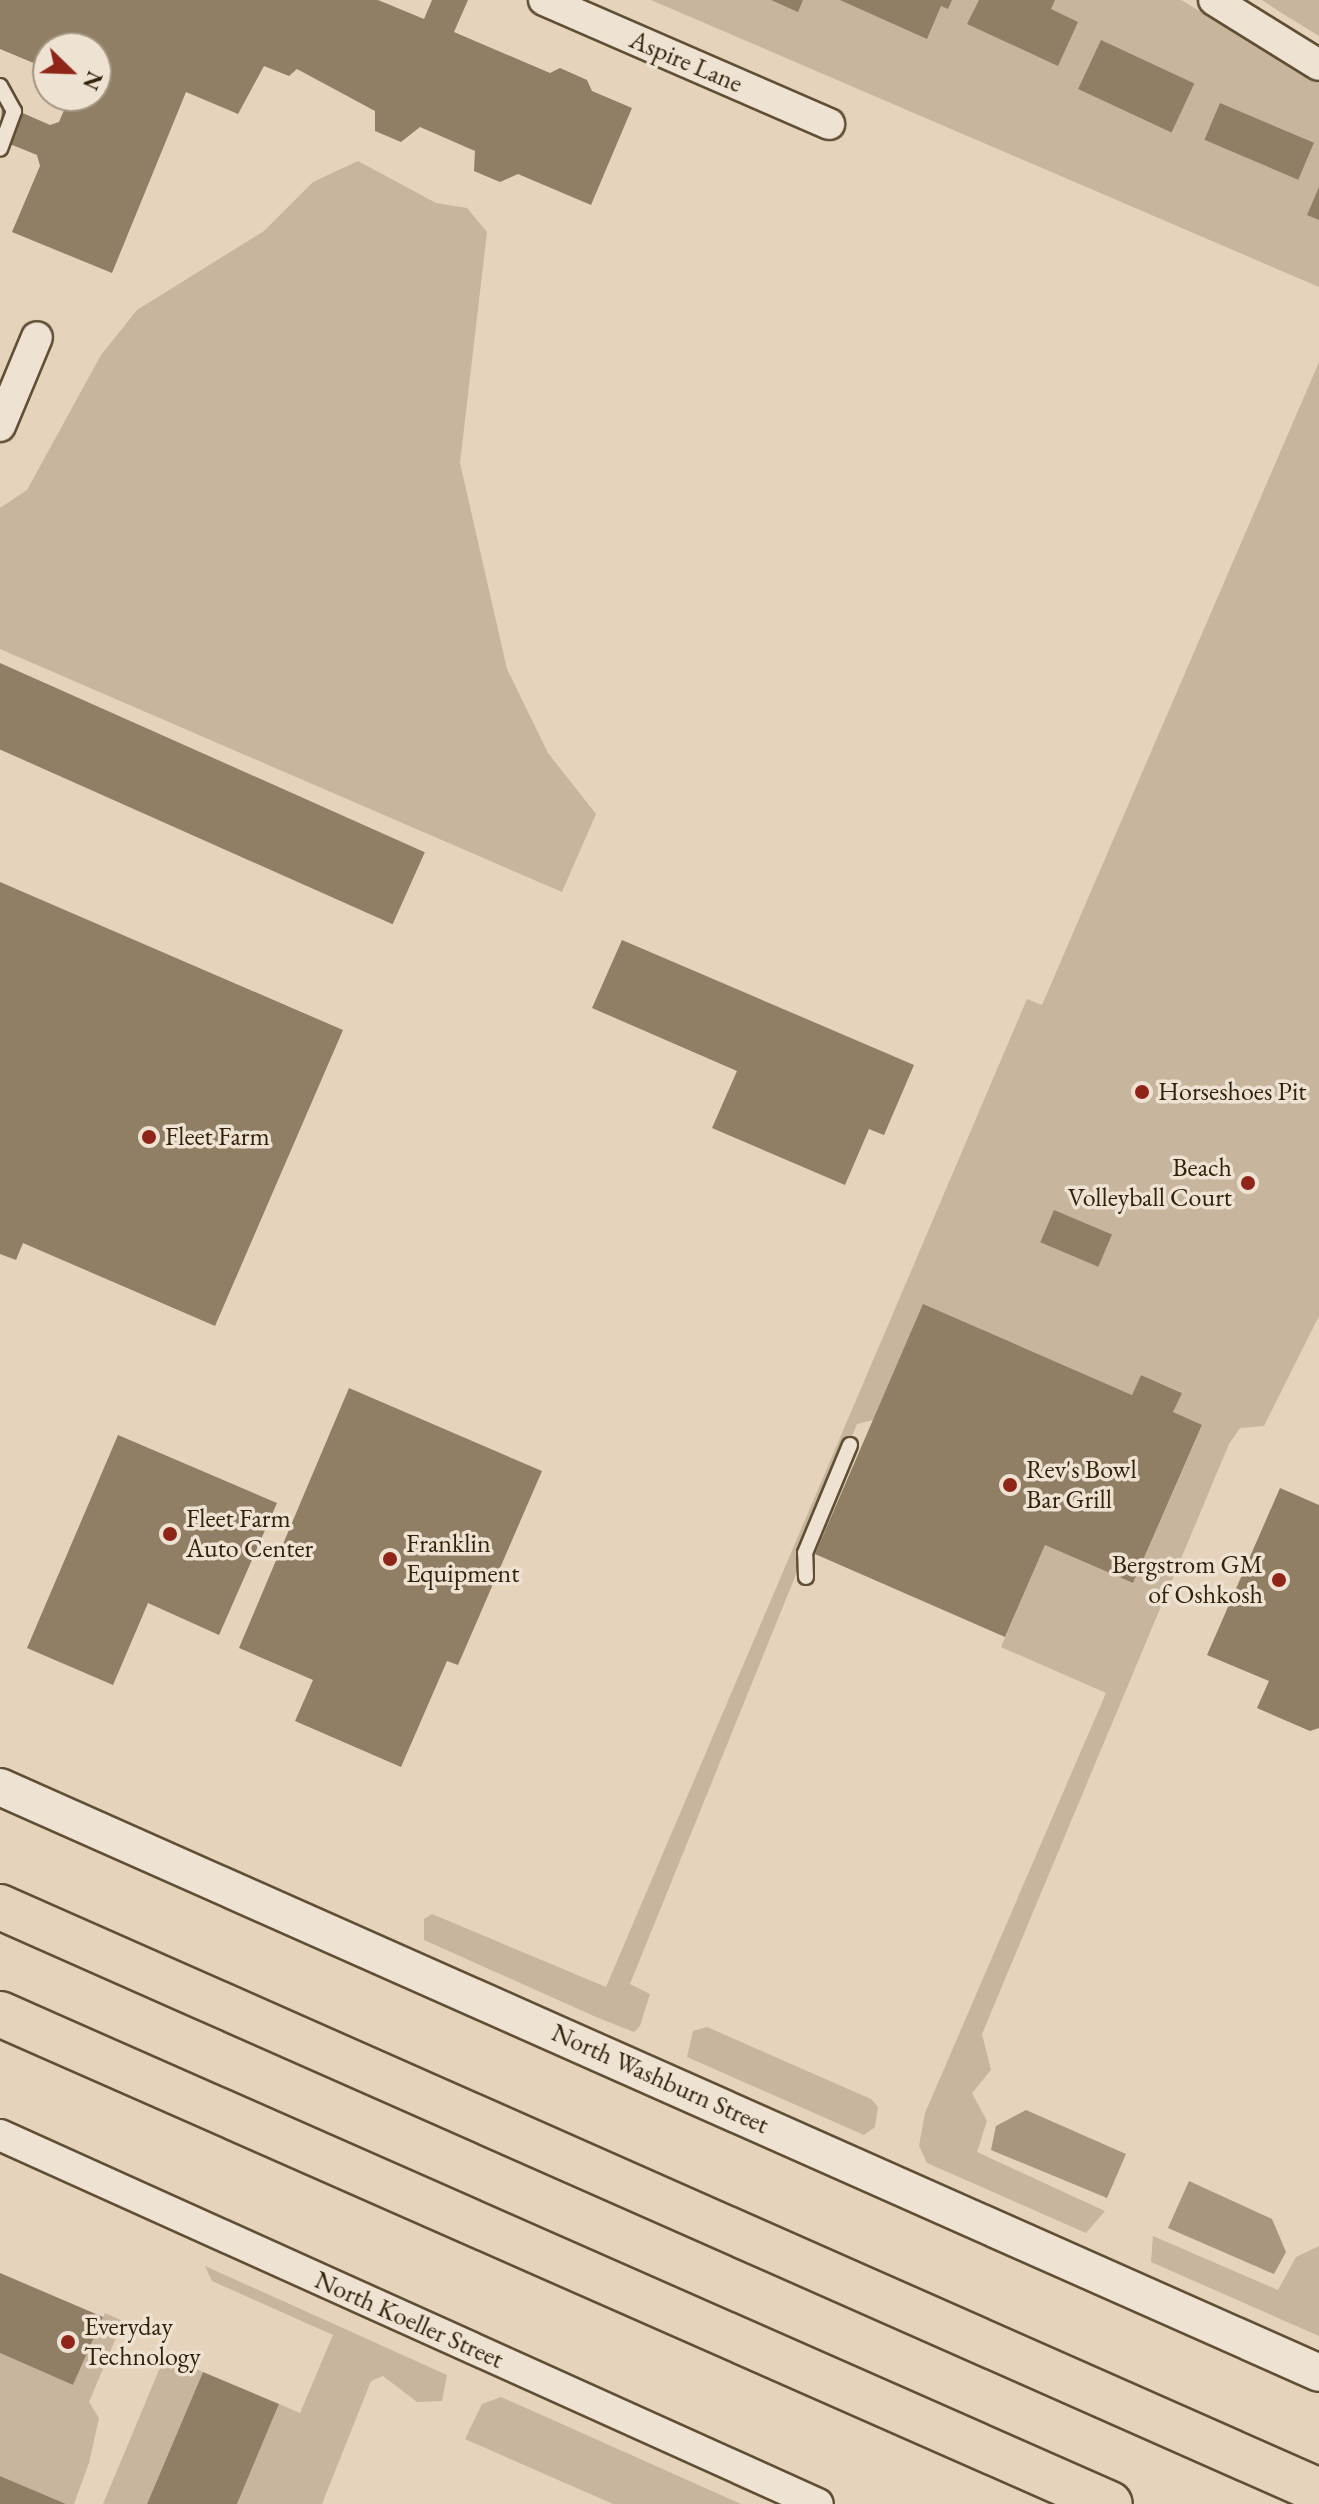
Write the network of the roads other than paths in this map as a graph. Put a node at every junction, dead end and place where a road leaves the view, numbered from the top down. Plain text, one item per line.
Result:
1 (544, 0) edge
2 (1214, 0) edge
3 (1319, 65) edge
4 (0, 86) edge
5 (829, 124) dead end
6 (0, 149) edge
7 (37, 337) dead end
8 (0, 426) edge
9 (850, 1445) dead end
10 (806, 1577) dead end
11 (0, 1787) edge
12 (0, 1907) edge
13 (0, 2014) edge
14 (0, 2135) edge
15 (1319, 2373) edge
16 (1319, 2491) edge
17 (818, 2504) edge
18 (1110, 2504) edge

1 - 5 street, Aspire Lane
2 - 3 street
4 - 6 lane
7 - 8 street
9 - 10 lane
11 - 15 street, North Washburn Street
12 - 16 highway
13 - 18 highway
14 - 17 street, North Koeller Street

